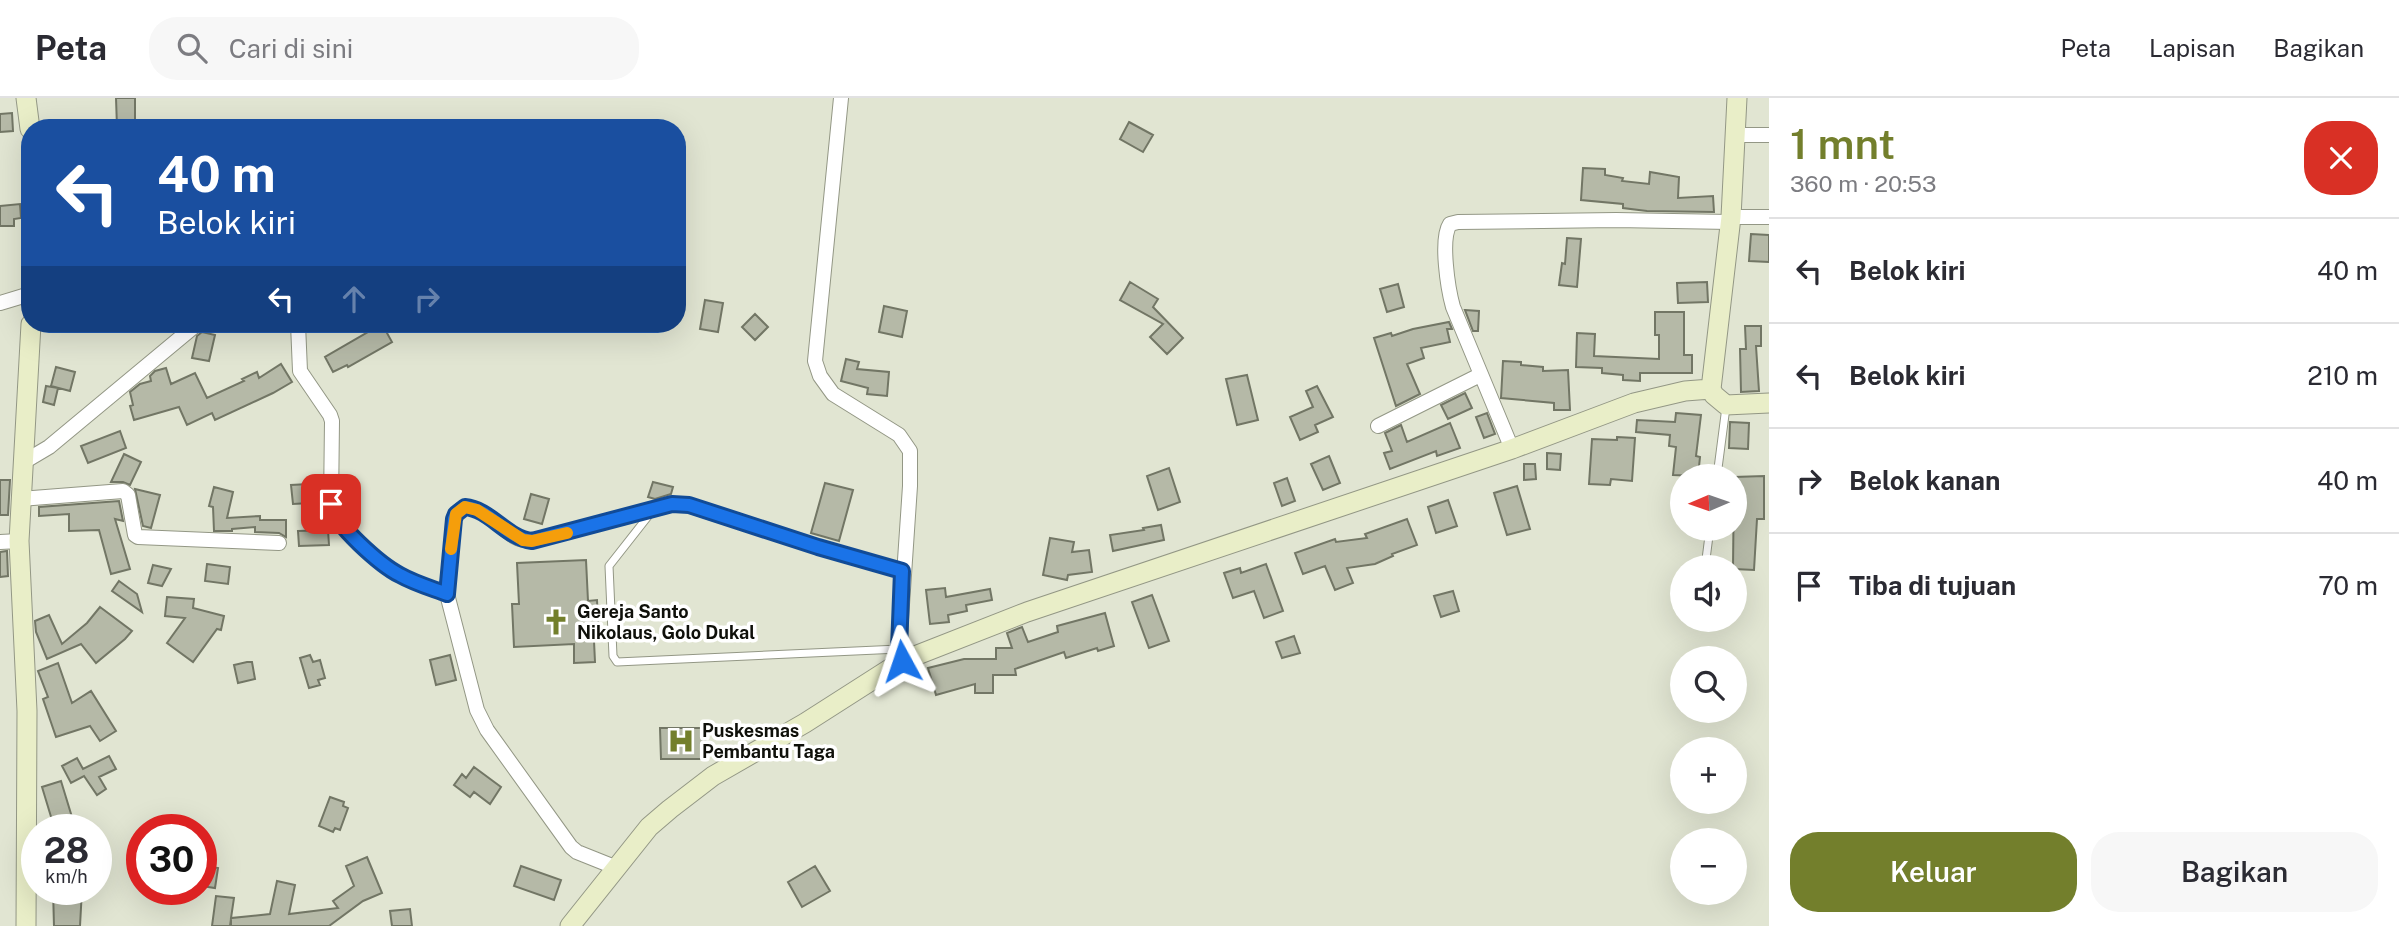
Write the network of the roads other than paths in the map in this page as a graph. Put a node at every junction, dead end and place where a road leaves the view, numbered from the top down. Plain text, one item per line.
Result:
1 (26, 98) edge
2 (841, 98) edge
3 (1737, 98) edge
4 (29, 119) edge
5 (1736, 135) junction
6 (1769, 135) edge
7 (1769, 217) edge
8 (1730, 220) junction
9 (21, 297) edge
10 (0, 303) edge
11 (30, 333) edge
12 (186, 333) edge
13 (298, 333) edge
14 (1480, 375) junction
15 (1712, 389) junction
16 (1769, 403) edge
17 (1726, 405) junction
18 (1378, 426) dead end
19 (1512, 449) junction
20 (22, 463) junction
21 (1719, 464) edge
22 (20, 499) junction
23 (654, 509) junction
24 (10, 542) edge
25 (279, 543) dead end
26 (902, 571) junction
27 (447, 594) junction
28 (901, 655) junction
29 (617, 868) junction
30 (26, 926) edge
31 (570, 926) edge

1 - 4 street
2 - 26 street
3 - 5 street
5 - 6 street
5 - 8 street
7 - 8 street
8 - 14 street
8 - 15 street
9 - 10 street
11 - 20 street
12 - 20 street
13 - 27 street
14 - 18 street
14 - 19 street
15 - 17 street
15 - 19 street
16 - 17 street
17 - 21 lane
19 - 28 street
20 - 22 street
22 - 24 street
22 - 25 street
23 - 26 street
23 - 27 street
23 - 28 lane
24 - 30 street
26 - 28 street
27 - 29 street
28 - 29 street
29 - 31 street

